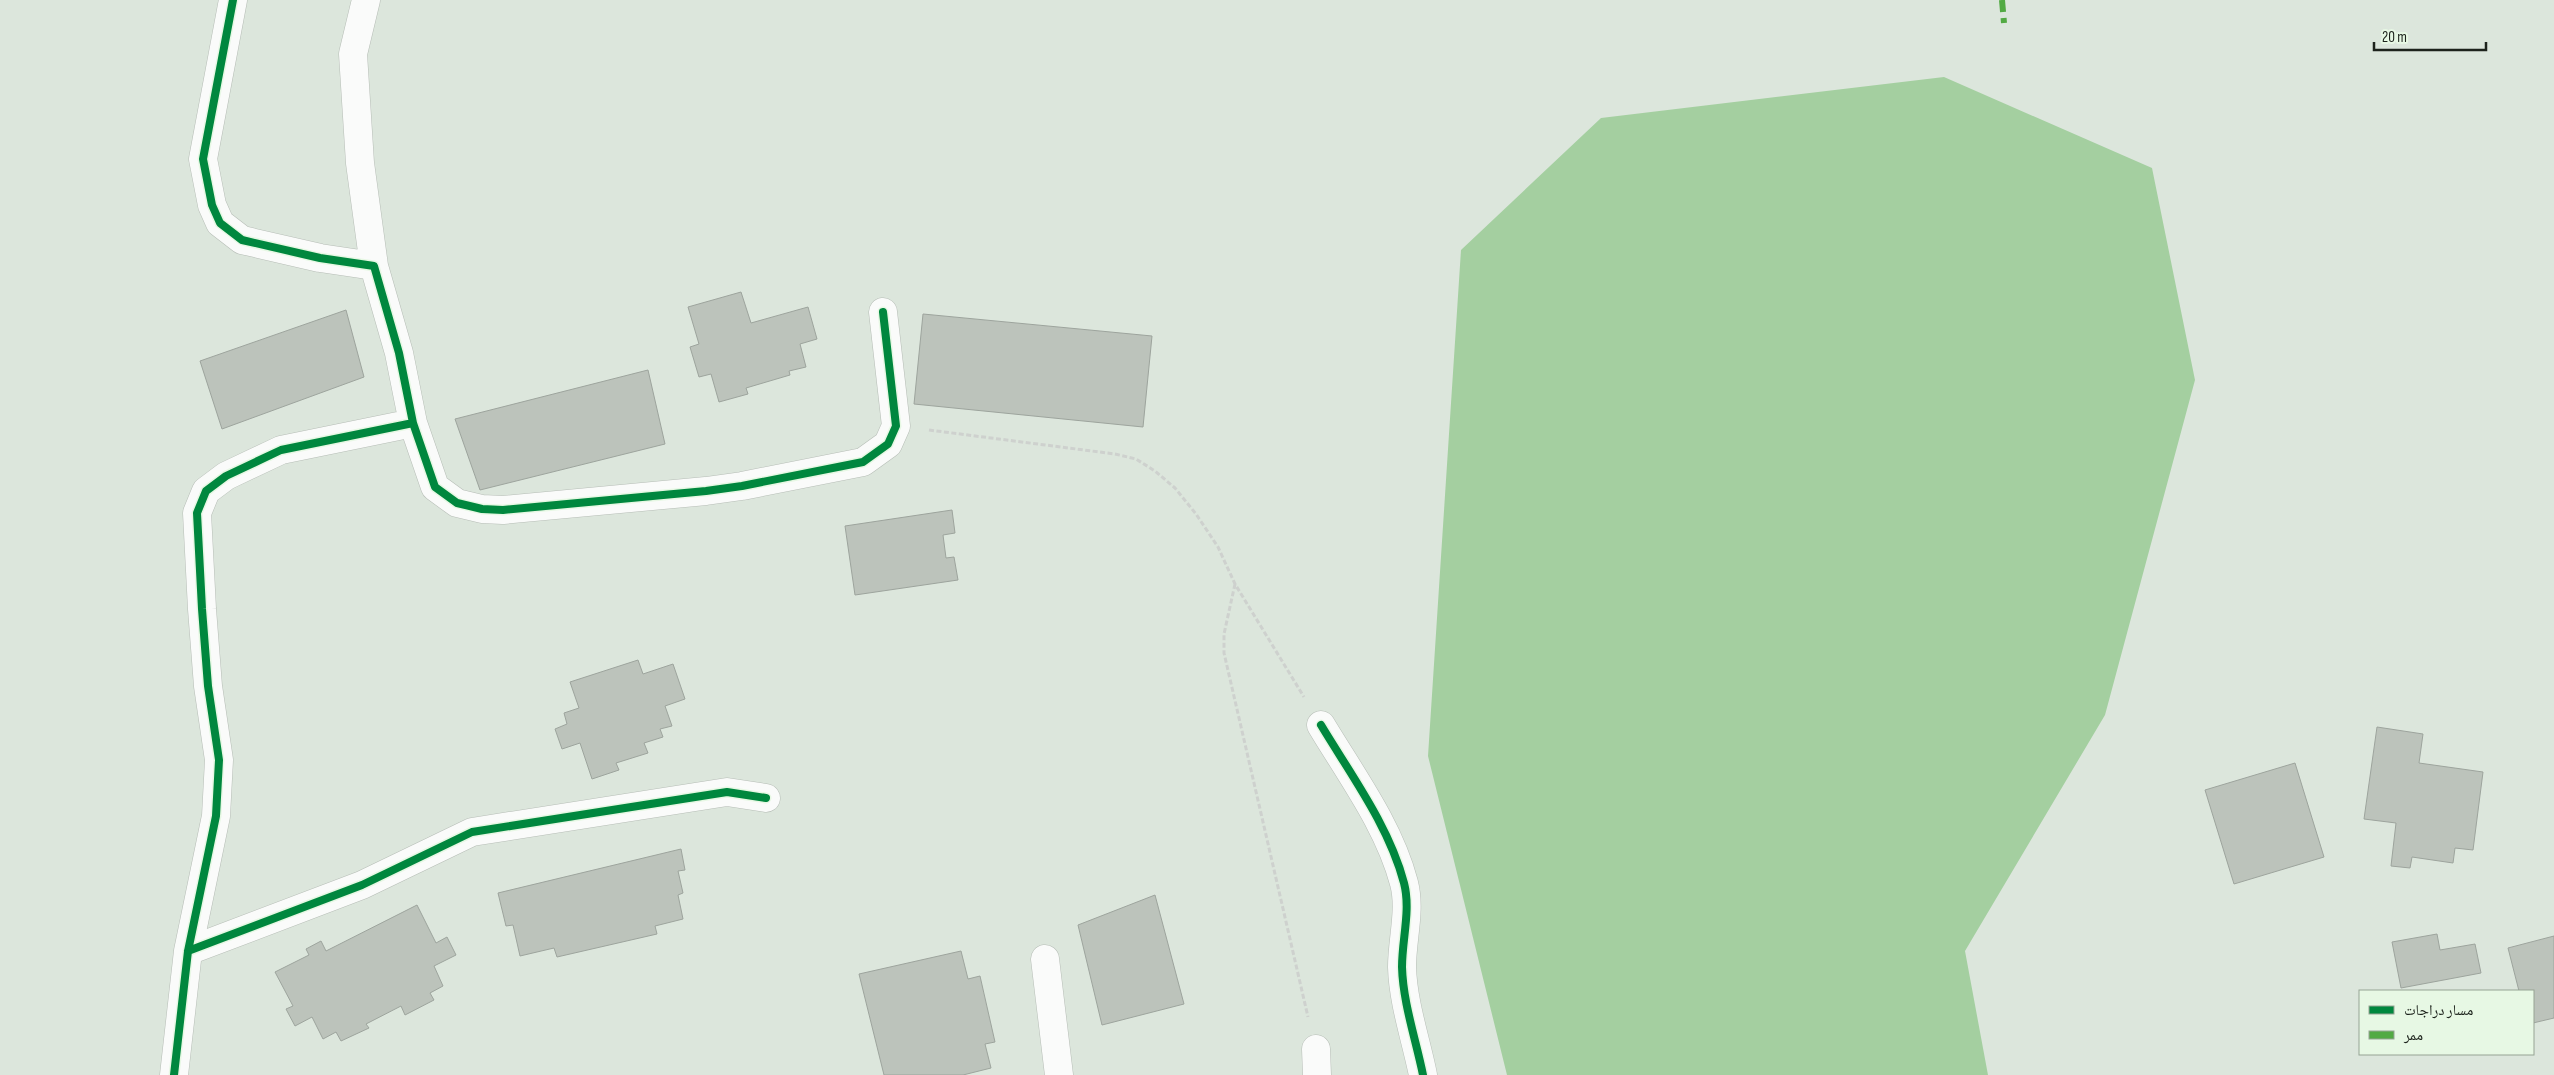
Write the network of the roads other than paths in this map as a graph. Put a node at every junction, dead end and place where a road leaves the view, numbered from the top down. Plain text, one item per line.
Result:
1 (233, 0) edge
2 (366, 0) edge
3 (374, 266) junction
4 (883, 312) dead end
5 (413, 423) junction
6 (1321, 725) road end
7 (766, 798) dead end
8 (188, 951) junction
9 (1045, 959) dead end
10 (174, 1075) edge
11 (1059, 1075) edge
12 (1424, 1075) edge

1 - 3 street
2 - 3 street
3 - 5 street
4 - 5 street
5 - 8 street
6 - 12 street
7 - 8 street
8 - 10 street
9 - 11 street

